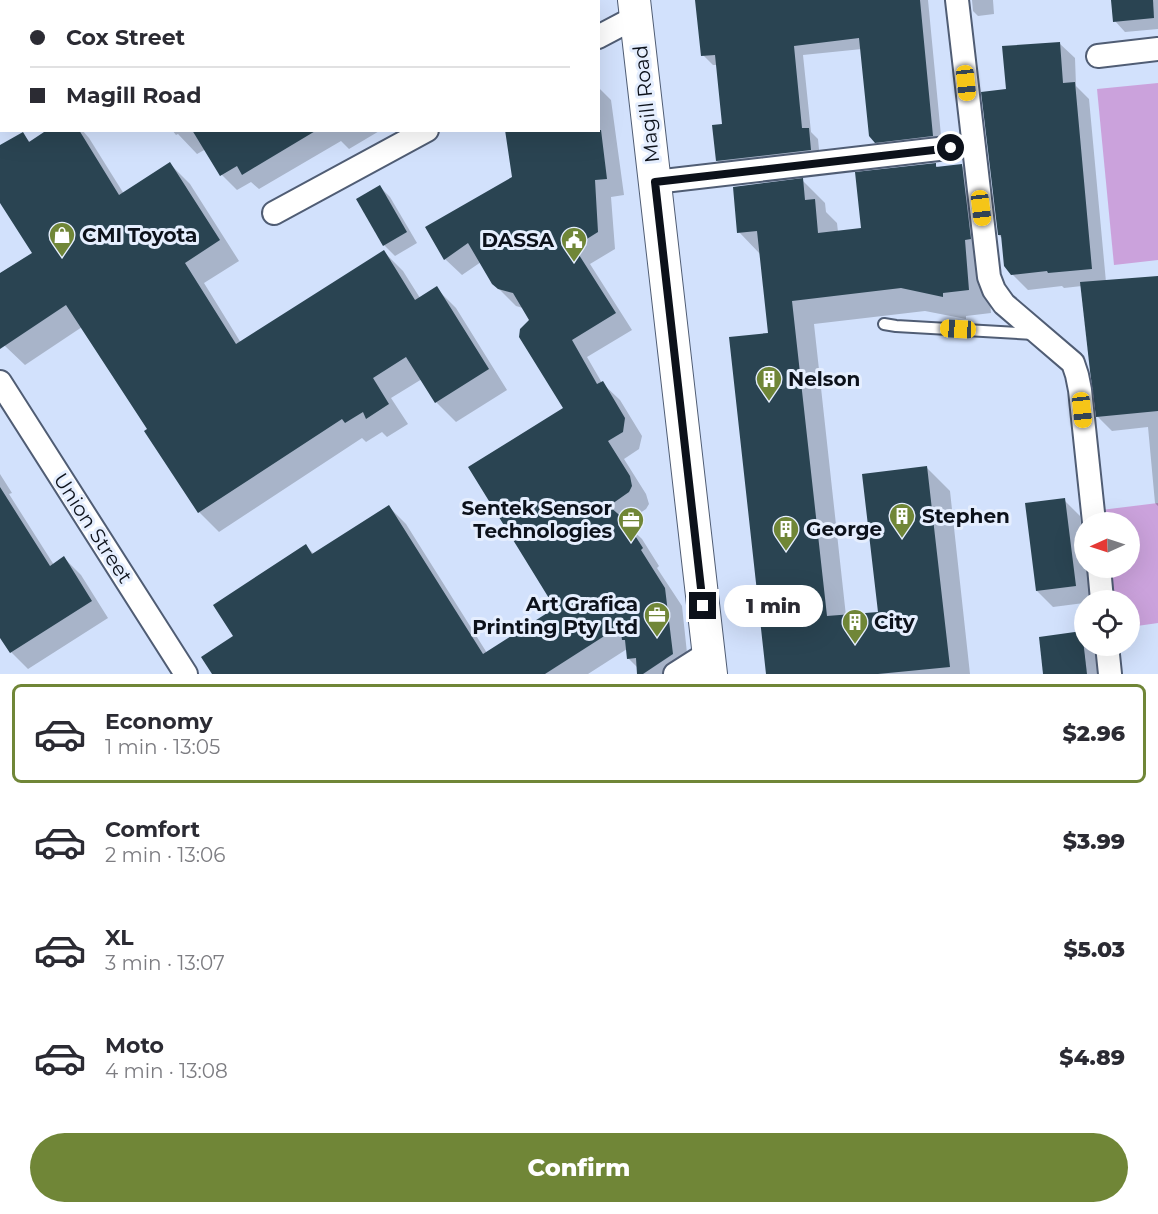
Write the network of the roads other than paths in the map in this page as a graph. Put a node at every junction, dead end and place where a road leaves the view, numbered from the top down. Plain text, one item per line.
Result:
1 (957, 0) edge
2 (635, 8) edge
3 (600, 35) edge
4 (1158, 49) edge
5 (1098, 56) dead end
6 (423, 132) edge
7 (973, 145) junction
8 (655, 182) junction
9 (274, 213) dead end
10 (884, 324) dead end
11 (1040, 334) junction
12 (0, 382) edge
13 (1093, 512) edge
14 (1108, 656) edge
15 (709, 664) edge
16 (186, 674) edge
17 (675, 674) edge
18 (1110, 674) edge

1 - 7 street
2 - 3 street
2 - 8 main road, Magill Road
4 - 5 street
6 - 9 street
7 - 8 street
7 - 11 street
8 - 15 main road, Magill Road
10 - 11 lane
11 - 13 street
12 - 16 street, Union Street
14 - 18 street
15 - 17 street

